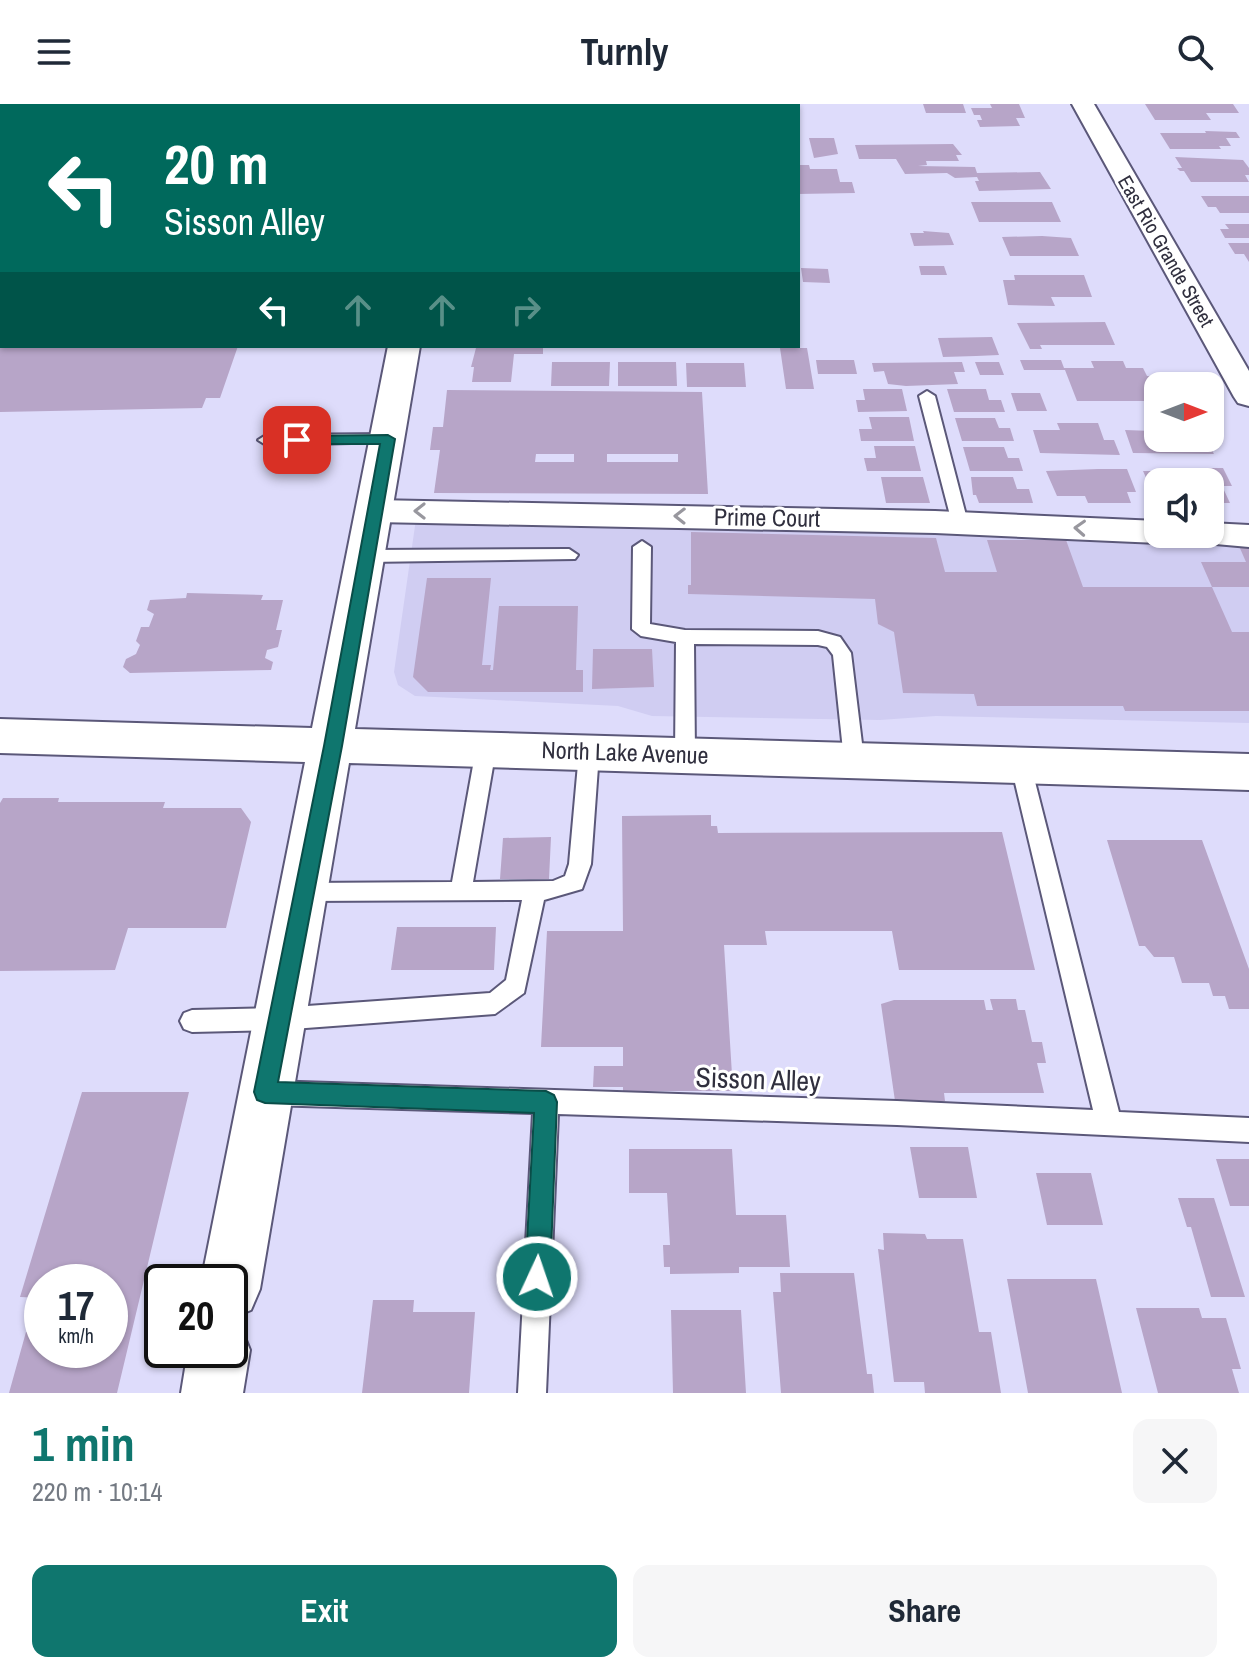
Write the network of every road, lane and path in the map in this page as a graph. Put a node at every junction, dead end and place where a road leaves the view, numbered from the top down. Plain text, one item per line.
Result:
1 (1083, 104) edge
2 (404, 348) edge
3 (927, 396) dead end
4 (1249, 397) edge
5 (388, 439) junction
6 (266, 440) dead end
7 (375, 511) junction
8 (960, 523) junction
9 (1144, 531) edge
10 (1224, 535) edge
11 (1249, 536) edge
12 (642, 547) dead end
13 (569, 555) dead end
14 (367, 556) junction
15 (685, 637) junction
16 (0, 736) edge
17 (333, 746) junction
18 (486, 749) junction
19 (589, 753) junction
20 (685, 756) junction
21 (854, 760) junction
22 (1021, 766) junction
23 (1249, 772) edge
24 (461, 891) junction
25 (535, 891) junction
26 (303, 892) junction
27 (279, 1019) junction
28 (192, 1021) dead end
29 (265, 1092) junction
30 (546, 1102) junction
31 (1109, 1123) junction
32 (1249, 1130) edge
33 (234, 1264) edge
34 (216, 1368) edge
35 (212, 1393) edge
36 (532, 1393) edge

1 - 4 street, East Rio Grande Street
2 - 5 main road
3 - 8 lane
5 - 6 lane
5 - 7 main road
8 -> 7 street, Prime Court
7 - 14 main road
9 -> 8 street, Prime Court
10 - 11 street
12 - 15 lane
13 - 14 lane
14 - 17 main road
15 - 20 lane
15 - 21 lane
16 - 17 main road, North Lake Avenue
17 - 18 main road, North Lake Avenue
17 - 26 main road
18 - 19 main road, North Lake Avenue
18 - 24 lane
19 - 20 main road, North Lake Avenue
19 - 25 lane
20 - 21 main road, North Lake Avenue
21 - 22 main road, North Lake Avenue
22 - 23 main road, North Lake Avenue
22 - 31 lane
24 - 25 lane
24 - 26 lane
25 - 27 lane
26 - 27 main road
27 - 28 lane
27 - 29 main road
29 - 30 lane, Sisson Alley
29 - 33 main road
30 - 31 lane, Sisson Alley
30 - 36 lane
31 - 32 lane, Sisson Alley
34 - 35 main road

